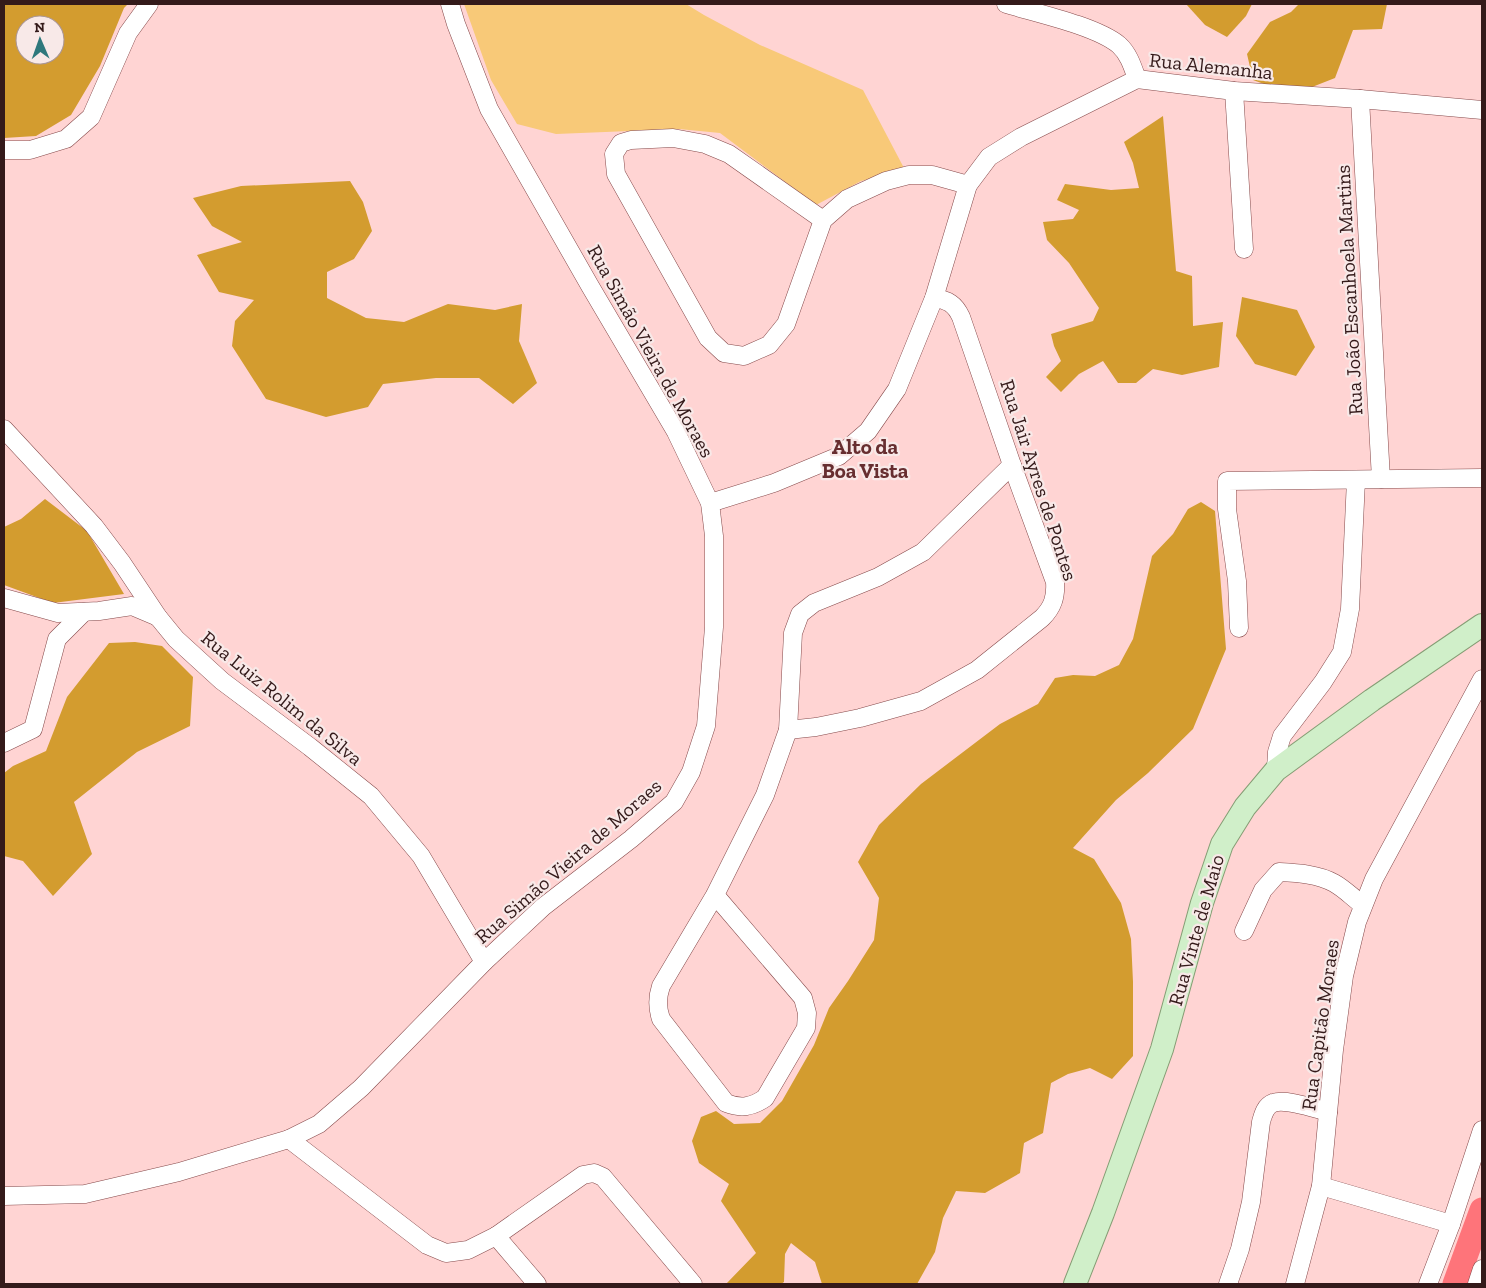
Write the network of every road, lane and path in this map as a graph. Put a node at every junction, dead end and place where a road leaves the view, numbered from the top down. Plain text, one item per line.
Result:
1 (149, 4) edge
2 (450, 4) edge
3 (1006, 4) edge
4 (1137, 80) junction
5 (1234, 92) junction
6 (1360, 99) junction
7 (1482, 110) edge
8 (4, 150) edge
9 (968, 185) junction
10 (823, 220) junction
11 (1244, 249) dead end
12 (934, 298) junction
13 (4, 429) edge
14 (1012, 465) junction
15 (1482, 478) edge
16 (1381, 479) junction
17 (1356, 480) junction
18 (710, 503) junction
19 (4, 598) edge
20 (84, 612) junction
21 (158, 618) junction
22 (1482, 625) edge
23 (1239, 628) dead end
24 (1482, 679) edge
25 (788, 730) junction
26 (4, 742) edge
27 (1276, 770) junction
28 (715, 895) junction
29 (1364, 905) junction
30 (1244, 930) dead end
31 (484, 962) junction
32 (1328, 1112) junction
33 (1482, 1130) edge
34 (289, 1139) junction
35 (1321, 1186) junction
36 (4, 1196) edge
37 (1451, 1224) junction
38 (496, 1236) junction
39 (1482, 1269) edge
40 (537, 1284) edge
41 (693, 1284) edge
42 (1075, 1284) edge
43 (1228, 1284) edge
44 (1295, 1284) edge
45 (1428, 1284) edge
46 (1477, 1284) edge

1 - 8 street
2 - 18 street, Rua Simão Vieira de Moraes
3 - 4 street
4 - 5 street, Rua Alemanha
4 - 9 street, Rua Alemanha
5 - 6 street, Rua Alemanha
5 - 11 street
6 - 7 street, Rua Alemanha
6 - 16 street, Rua João Escanhoela Martins
9 - 10 street
9 - 12 street
10 - 10 street
12 - 14 street, Rua Jair Ayres de Pontes
12 - 18 street
13 - 21 street, Rua Luiz Rolim da Silva
14 - 25 street
14 - 25 street, Rua Jair Ayres de Pontes
15 - 16 street
16 - 17 street
17 - 23 street
17 - 27 street
18 - 31 street, Rua Simão Vieira de Moraes
19 - 20 street
20 - 21 street
20 - 26 street
21 - 31 street, Rua Luiz Rolim da Silva
22 - 27 main road, Rua Vinte de Maio
24 - 29 street, Rua Capitão Moraes
25 - 28 street
27 - 42 main road, Rua Vinte de Maio
28 - 28 street
29 - 30 street
29 - 32 street, Rua Capitão Moraes
31 - 34 street, Rua Simão Vieira de Moraes
32 - 35 street, Rua Capitão Moraes
32 - 43 street
33 - 37 street
34 - 36 street, Rua Simão Vieira de Moraes
34 - 38 street
35 - 37 street
35 - 44 street, Rua Capitão Moraes
37 - 45 street
38 - 40 street
38 - 41 street
39 - 46 street

